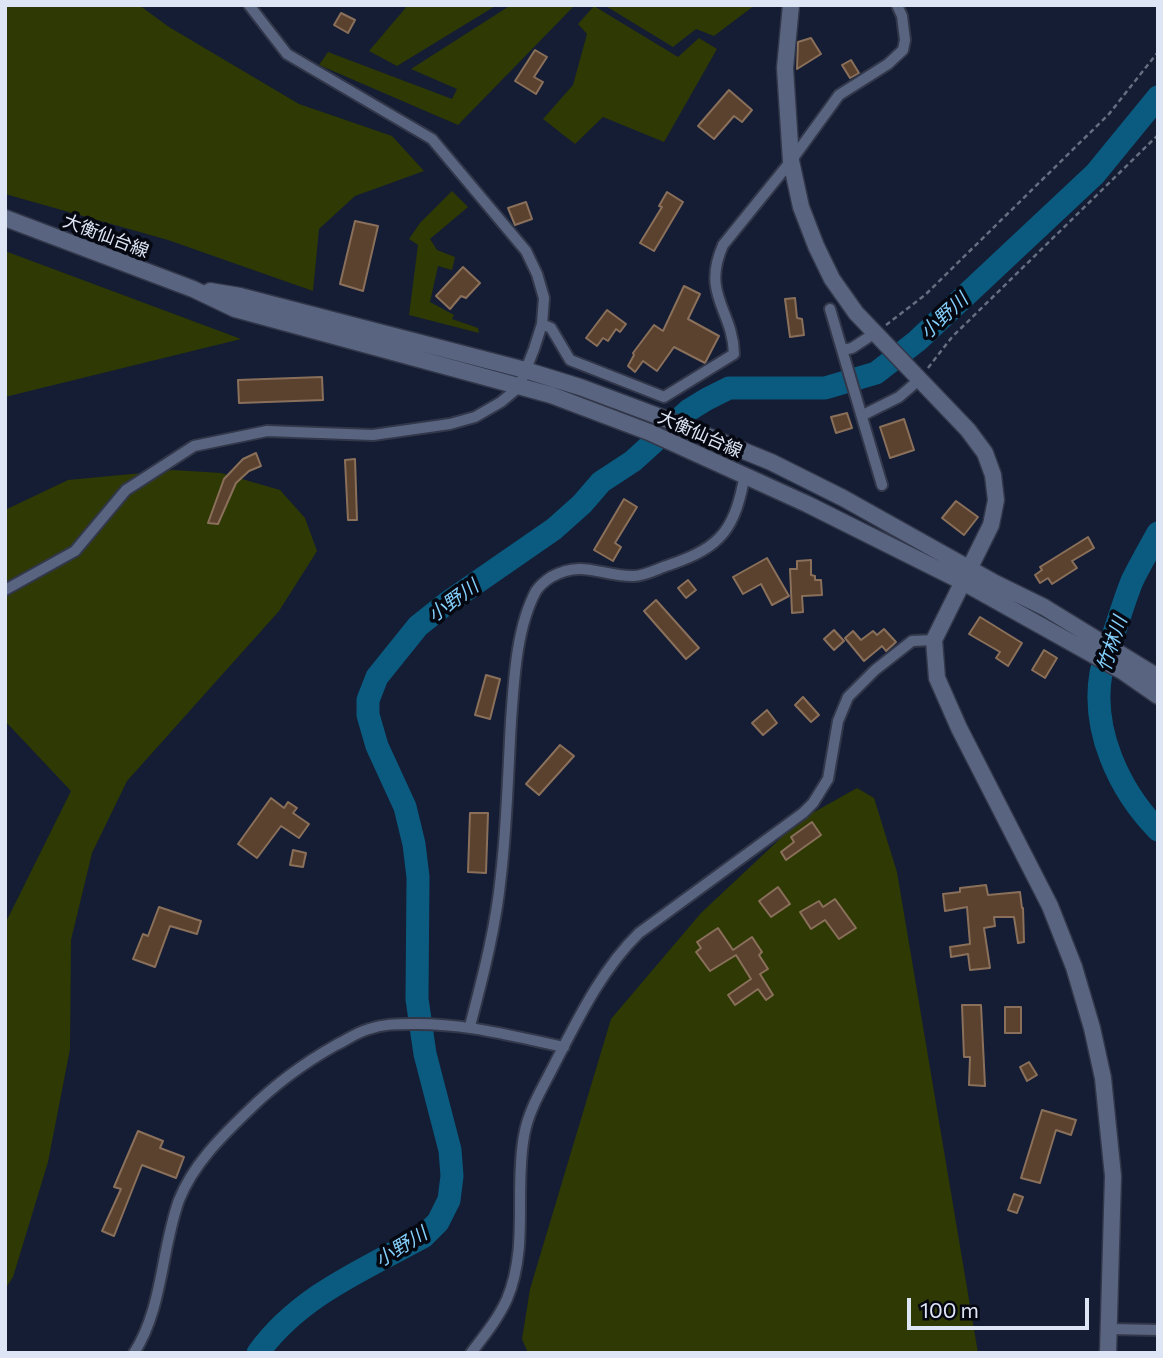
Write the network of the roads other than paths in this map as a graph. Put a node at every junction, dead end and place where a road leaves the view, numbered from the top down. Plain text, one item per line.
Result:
1 (249, 5) edge
2 (791, 5) edge
3 (897, 5) edge
4 (791, 160) junction
5 (5, 218) edge
6 (193, 289) junction
7 (830, 309) dead end
8 (542, 324) junction
9 (878, 337) junction
10 (843, 350) junction
11 (525, 370) junction
12 (916, 375) junction
13 (519, 387) junction
14 (861, 410) junction
15 (745, 474) junction
16 (883, 485) dead end
17 (965, 575) junction
18 (5, 590) edge
19 (934, 640) junction
20 (1125, 664) junction
21 (1158, 677) edge
22 (1158, 696) edge
23 (470, 1026) junction
24 (564, 1047) junction
25 (1108, 1329) junction
26 (1158, 1330) edge
27 (134, 1353) edge
28 (471, 1353) edge
29 (1108, 1353) edge

1 - 8 street
2 - 4 main road
3 - 4 street
4 - 8 street
4 - 9 main road
5 - 6 main road, 大衡仙台線
6 - 11 main road, 大衡仙台線
6 - 13 main road, 大衡仙台線
7 - 10 street
8 - 11 street
9 - 10 street
9 - 12 main road
10 - 14 street
11 - 13 street
11 - 17 main road, 大衡仙台線
12 - 14 street
12 - 17 main road
13 - 15 main road, 大衡仙台線
13 - 18 street
14 - 16 street
15 - 17 main road, 大衡仙台線
15 - 23 street
17 - 19 main road
17 - 20 main road, 大衡仙台線
19 - 24 street
19 - 25 main road
20 - 21 main road, 大衡仙台線
20 - 22 main road, 大衡仙台線
23 - 24 street
23 - 27 street
24 - 28 street
25 - 26 street
25 - 29 main road

